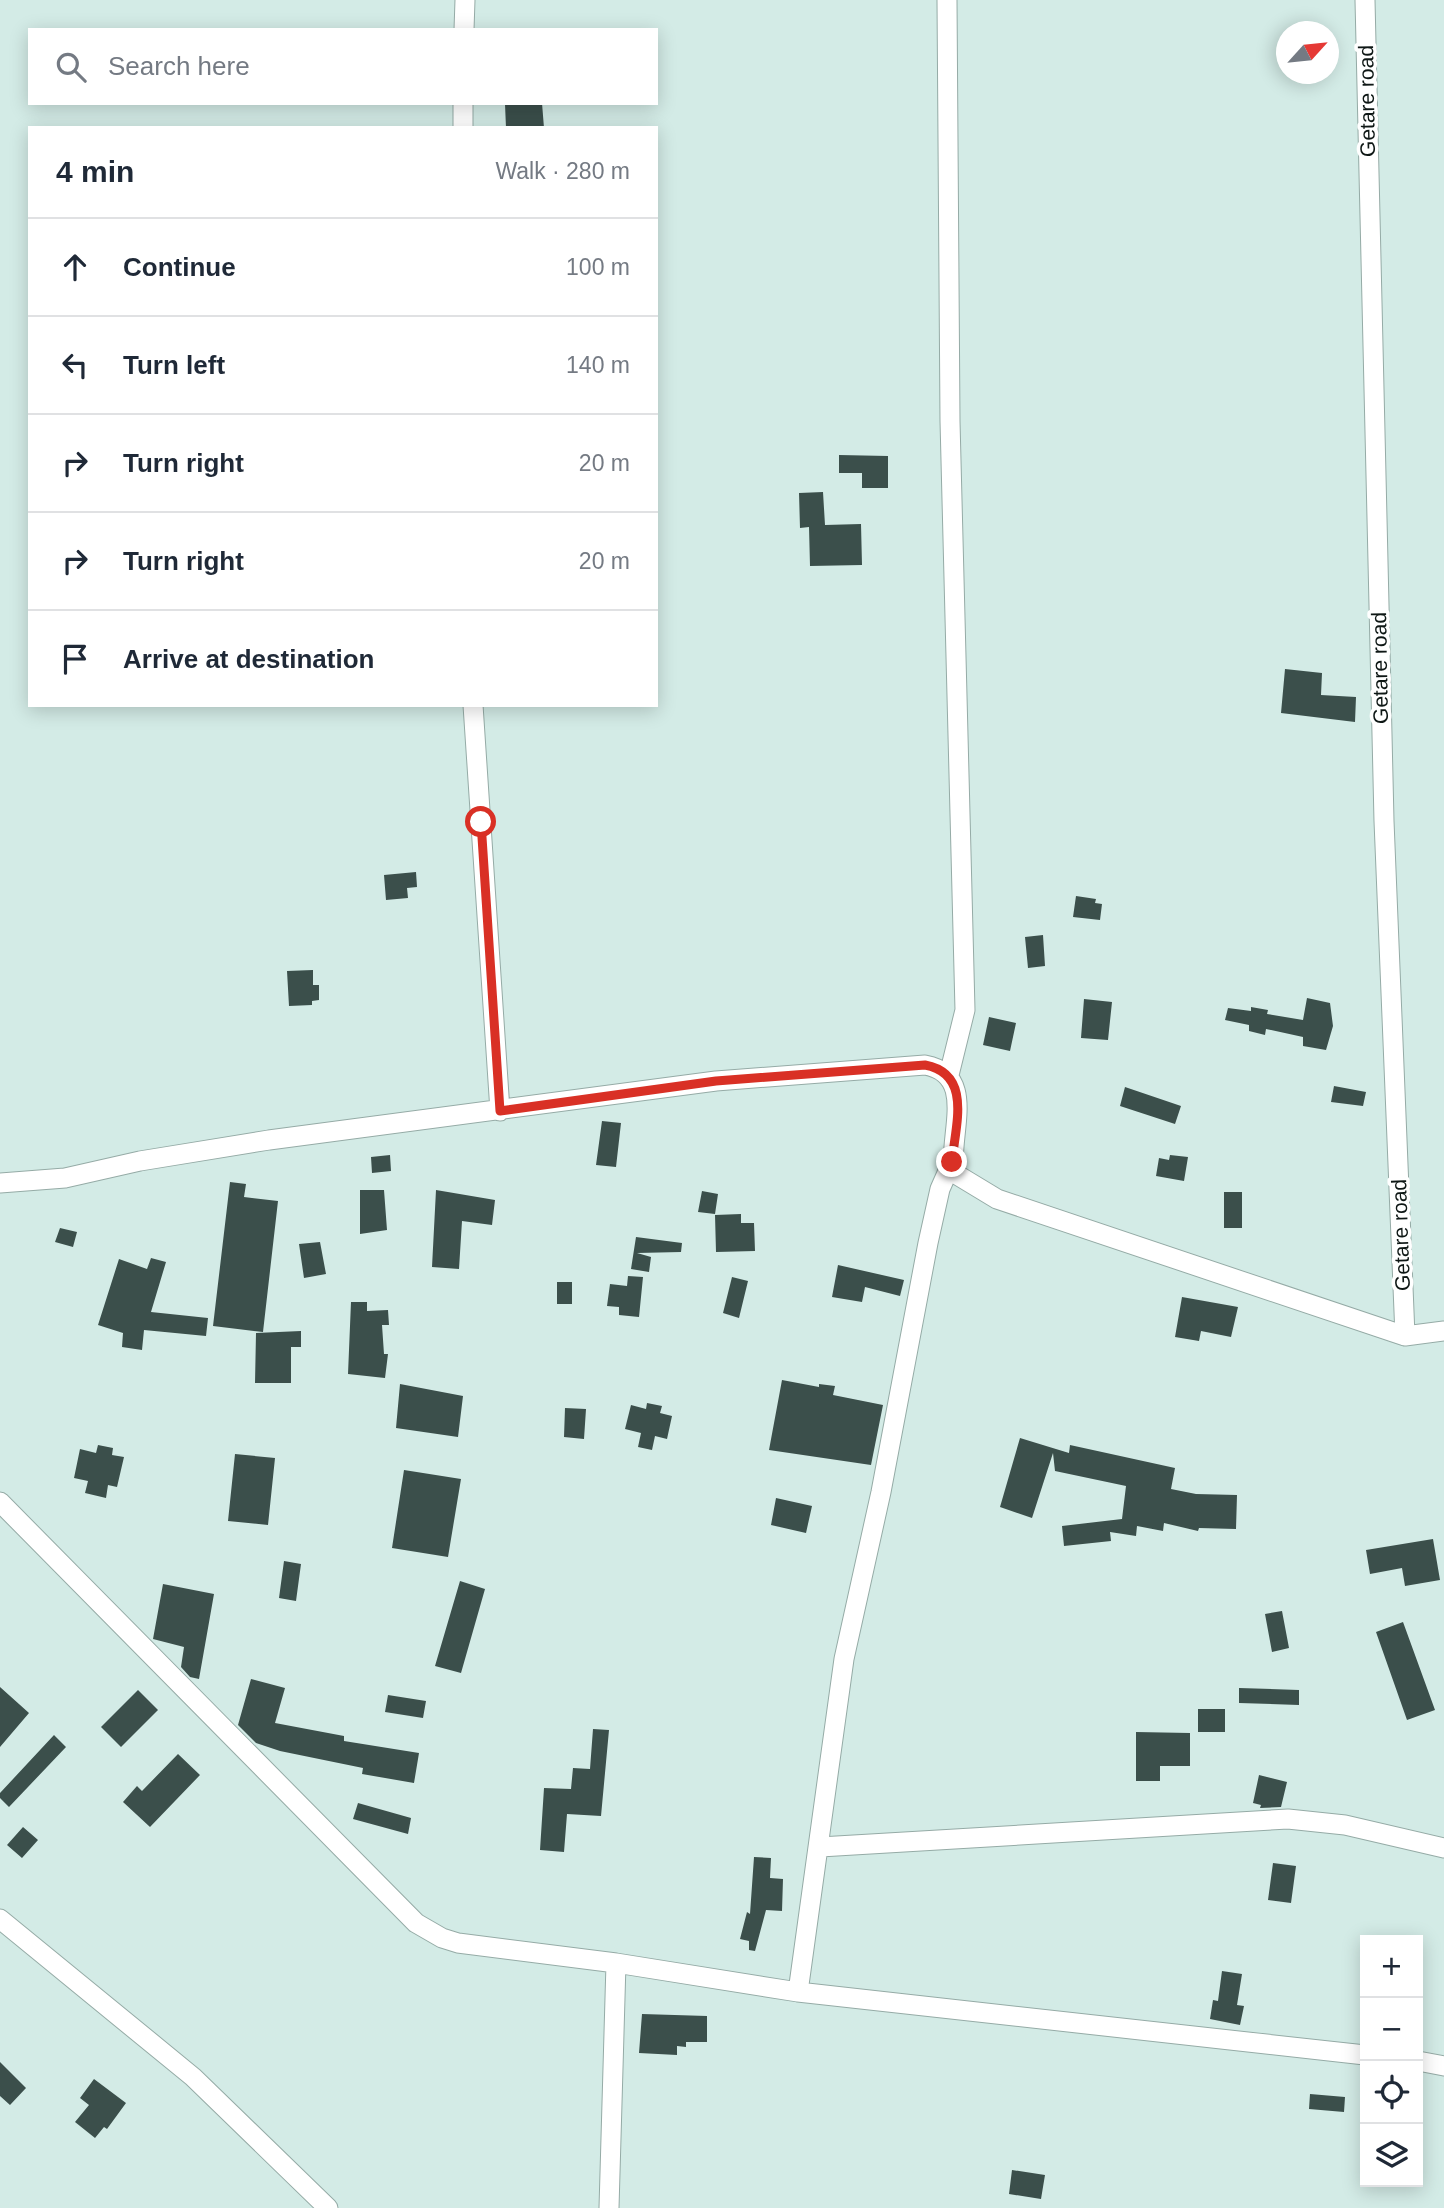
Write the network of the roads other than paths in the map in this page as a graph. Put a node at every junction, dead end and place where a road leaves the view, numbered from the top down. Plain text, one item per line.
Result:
1 (465, 0) edge
2 (947, 0) edge
3 (1365, 0) edge
4 (464, 28) edge
5 (463, 105) edge
6 (463, 126) edge
7 (474, 707) edge
8 (948, 1075) junction
9 (500, 1111) junction
10 (952, 1162) junction
11 (0, 1183) edge
12 (1444, 1331) edge
13 (1405, 1336) junction
14 (0, 1502) edge
15 (820, 1846) junction
16 (1444, 1848) edge
17 (0, 1919) edge
18 (616, 1963) junction
19 (798, 1992) junction
20 (1360, 2054) edge
21 (1423, 2062) edge
22 (1444, 2066) edge
23 (328, 2208) edge
24 (609, 2208) edge

1 - 4 street
2 - 8 street
3 - 13 street, Getare road
5 - 6 street
7 - 9 street
8 - 9 street
8 - 10 street
9 - 11 street
10 - 13 street
10 - 15 street
12 - 13 street
14 - 18 street
15 - 16 street
15 - 19 street
17 - 23 street
18 - 19 street
18 - 24 street
19 - 20 street
21 - 22 street

